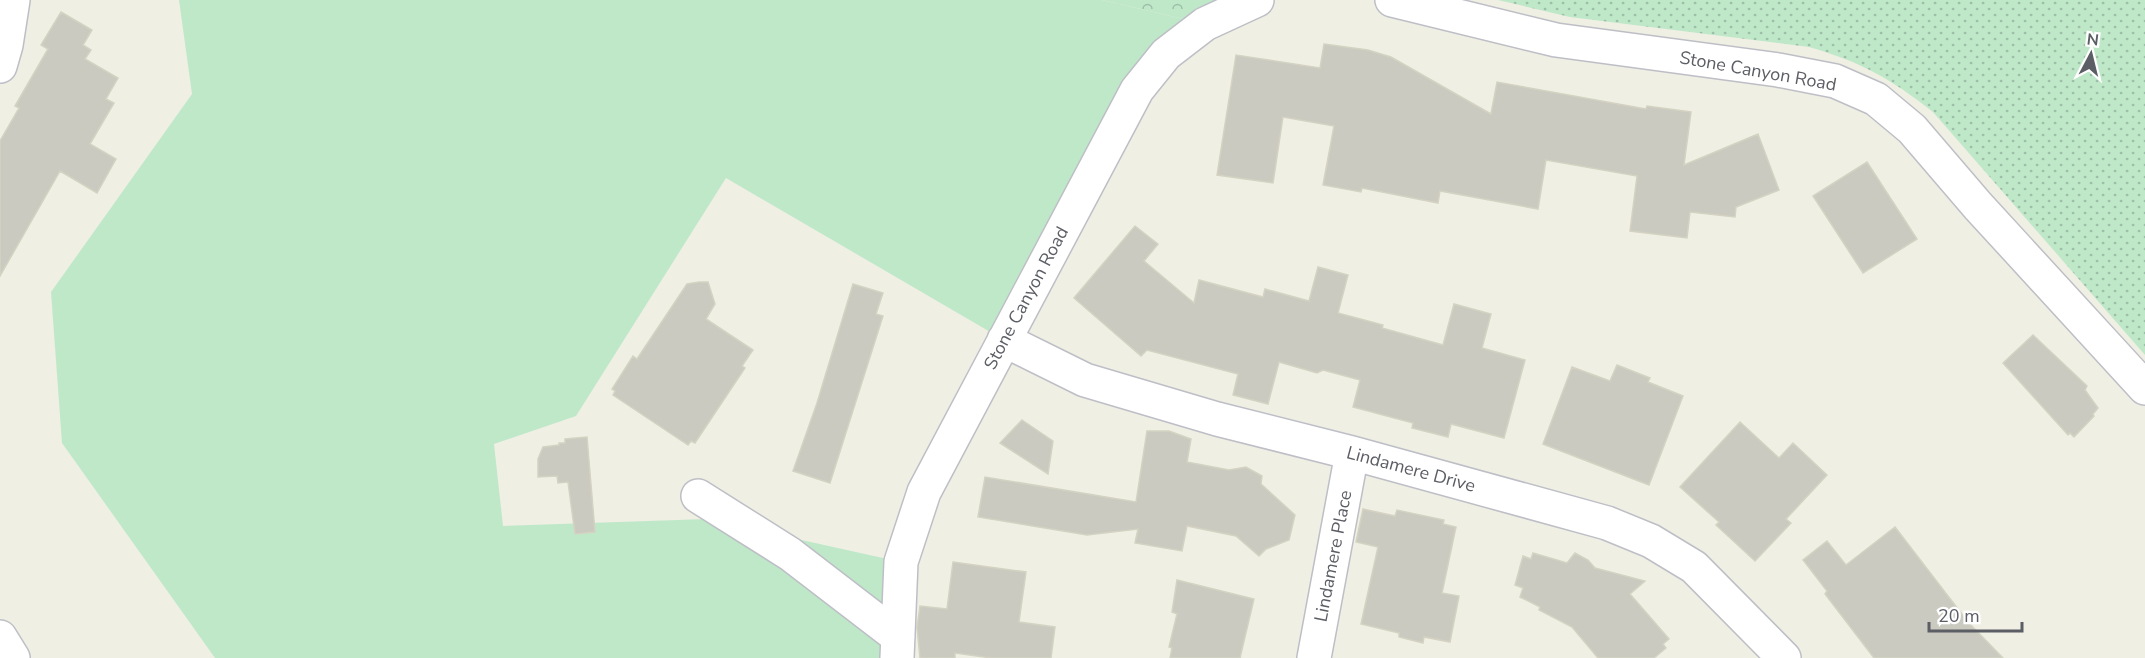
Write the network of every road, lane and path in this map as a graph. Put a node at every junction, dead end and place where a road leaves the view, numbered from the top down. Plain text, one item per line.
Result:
1 (13, 0) edge
2 (1257, 0) edge
3 (1392, 0) edge
4 (0, 66) edge
5 (1004, 340) junction
6 (2145, 388) edge
7 (1352, 453) junction
8 (698, 496) dead end
9 (0, 638) edge
10 (898, 647) edge
11 (13, 658) edge
12 (1314, 658) edge
13 (1784, 658) edge

1 - 4 street
2 - 5 street, Stone Canyon Road
3 - 6 street, Stone Canyon Road
5 - 7 street, Lindamere Drive
5 - 10 street, Stone Canyon Road
7 - 12 street, Lindamere Place
7 - 13 street, Lindamere Drive
8 - 10 street
9 - 11 street

